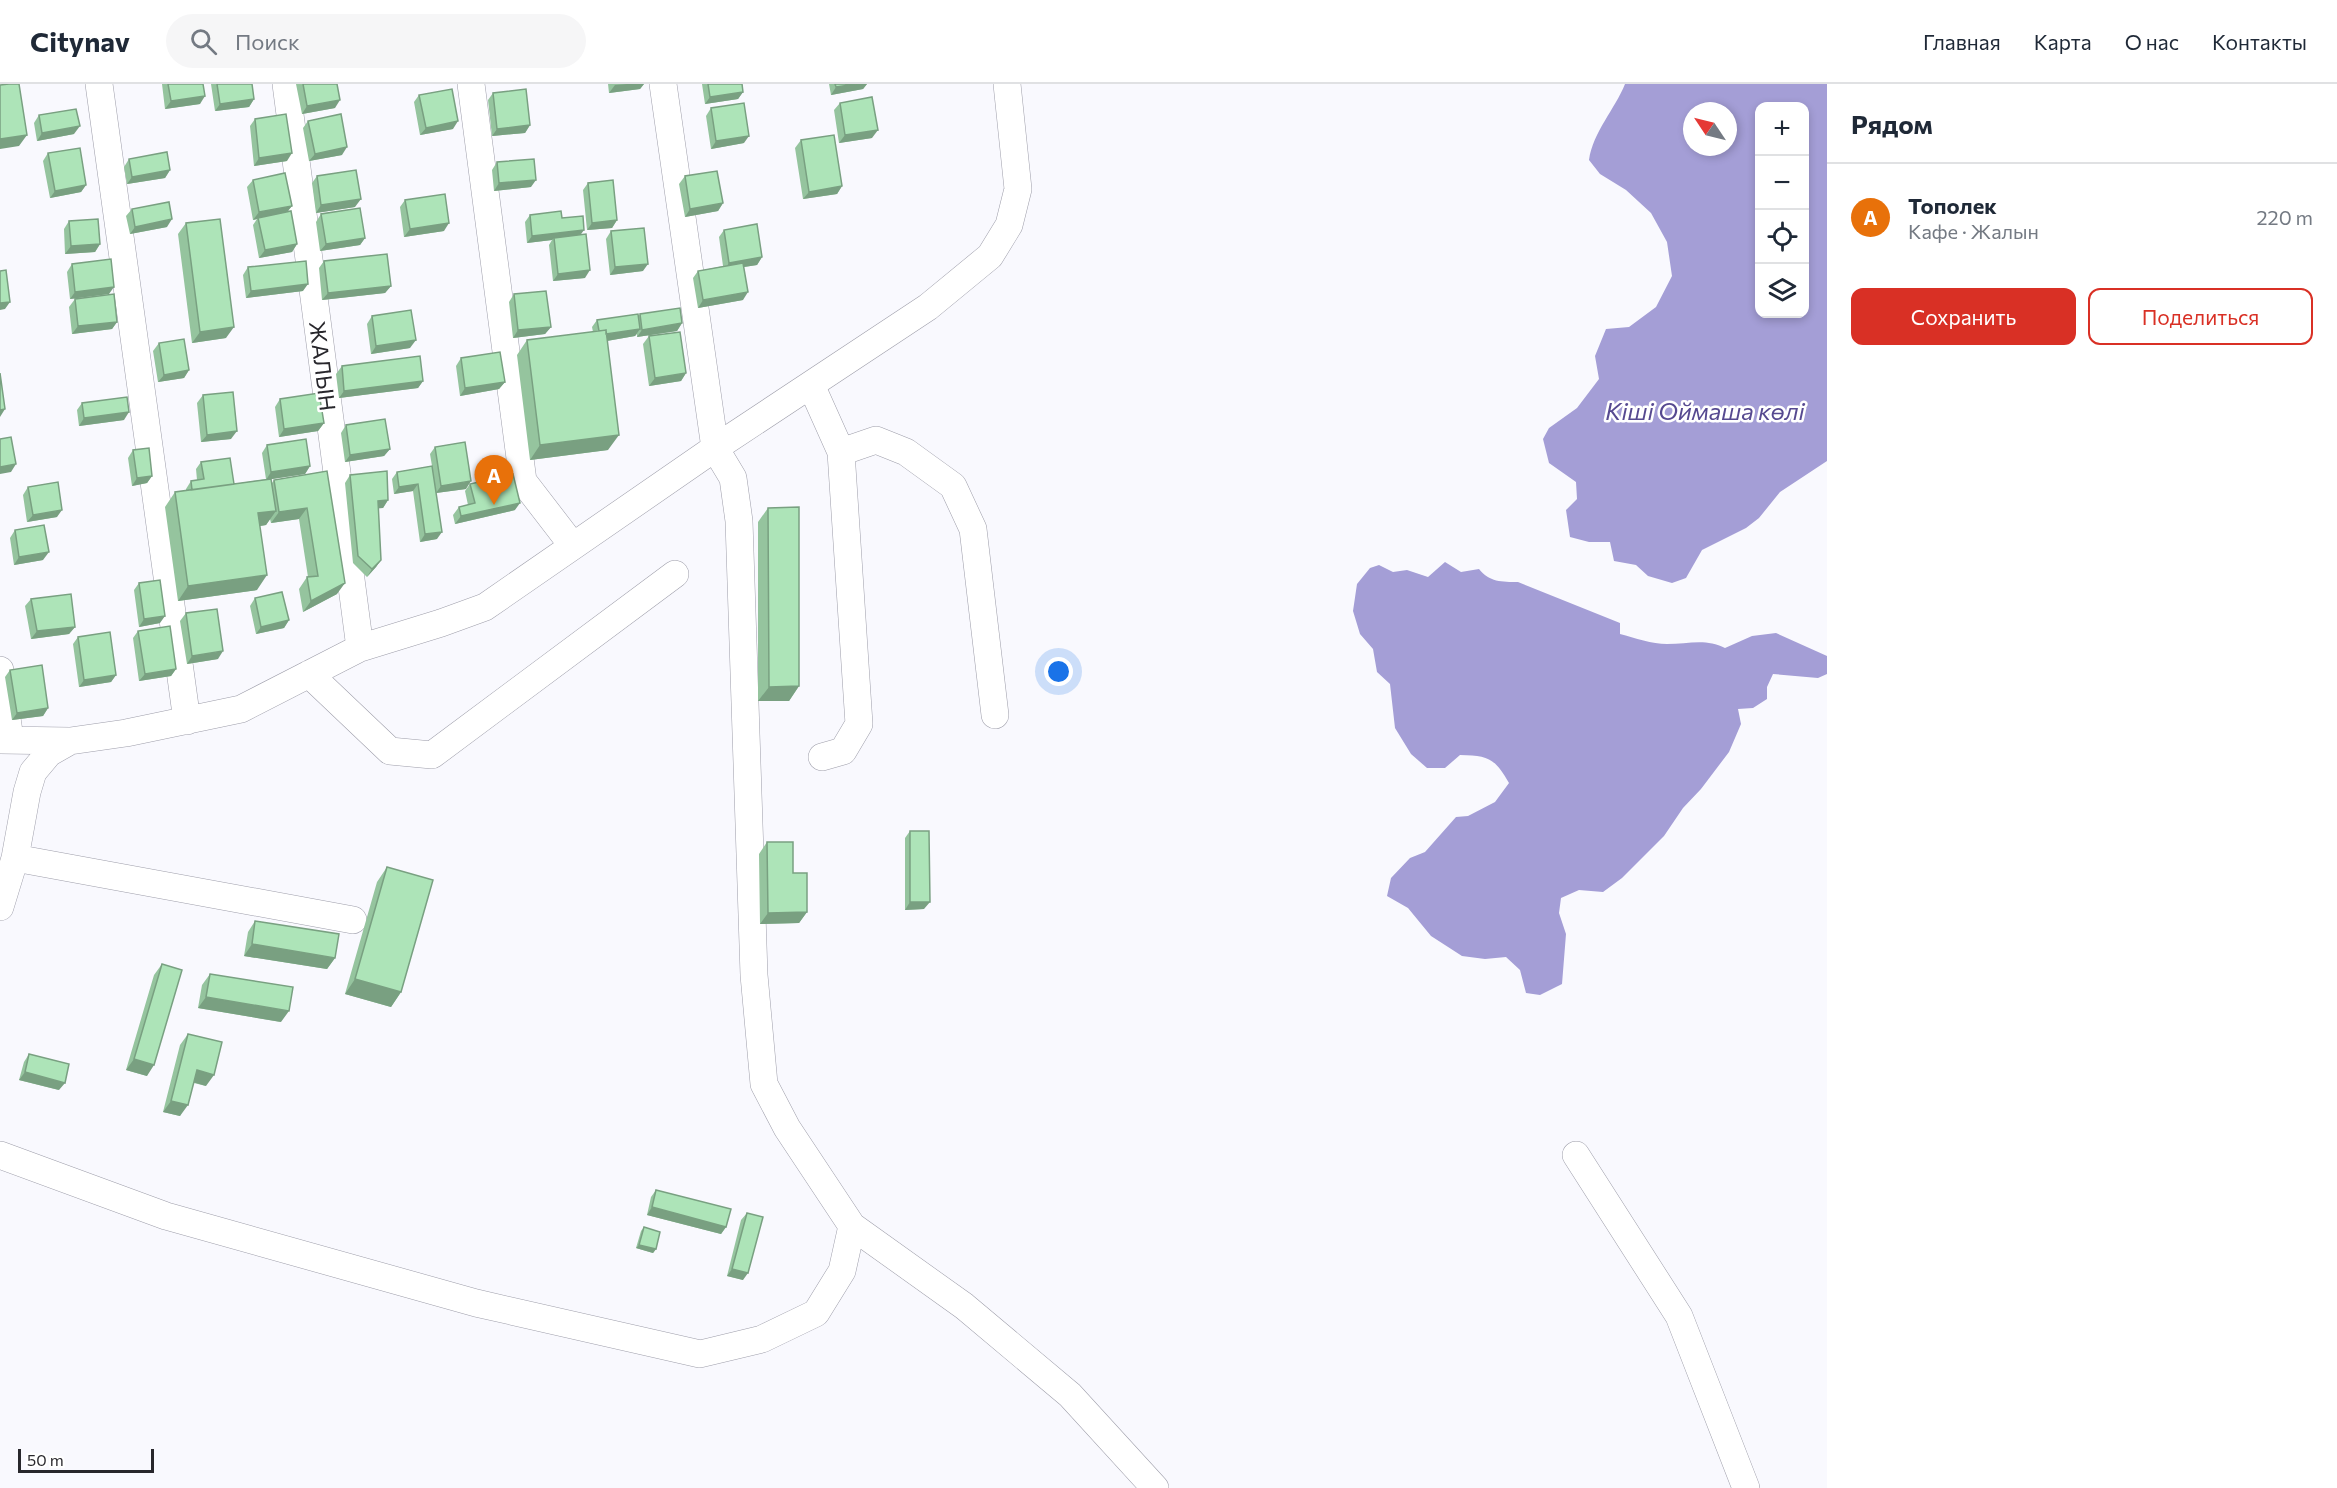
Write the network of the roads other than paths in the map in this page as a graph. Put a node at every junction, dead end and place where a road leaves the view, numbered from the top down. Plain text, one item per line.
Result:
1 (99, 84) edge
2 (286, 84) edge
3 (471, 84) edge
4 (663, 84) edge
5 (1007, 84) edge
6 (811, 386) junction
7 (715, 448) junction
8 (841, 452) junction
9 (573, 546) junction
10 (675, 574) dead end
11 (360, 648) junction
12 (0, 670) edge
13 (309, 674) junction
14 (995, 715) dead end
15 (187, 721) junction
16 (5, 740) edge
17 (70, 741) junction
18 (822, 757) dead end
19 (15, 858) junction
20 (0, 907) edge
21 (353, 920) dead end
22 (0, 1155) edge
23 (1576, 1155) dead end
24 (852, 1226) junction
25 (1155, 1488) edge
26 (1746, 1488) edge

1 - 15 street
2 - 11 street, ЖАЛЫН
3 - 9 street
4 - 7 street
5 - 6 street
6 - 7 street
6 - 8 street
7 - 9 street
7 - 24 street
8 - 14 street
8 - 18 street
9 - 11 street
10 - 13 street
11 - 13 street
12 - 16 street
13 - 15 street
15 - 17 street
16 - 17 street
17 - 19 street
19 - 20 street
19 - 21 street
22 - 24 street
23 - 26 street
24 - 25 street

